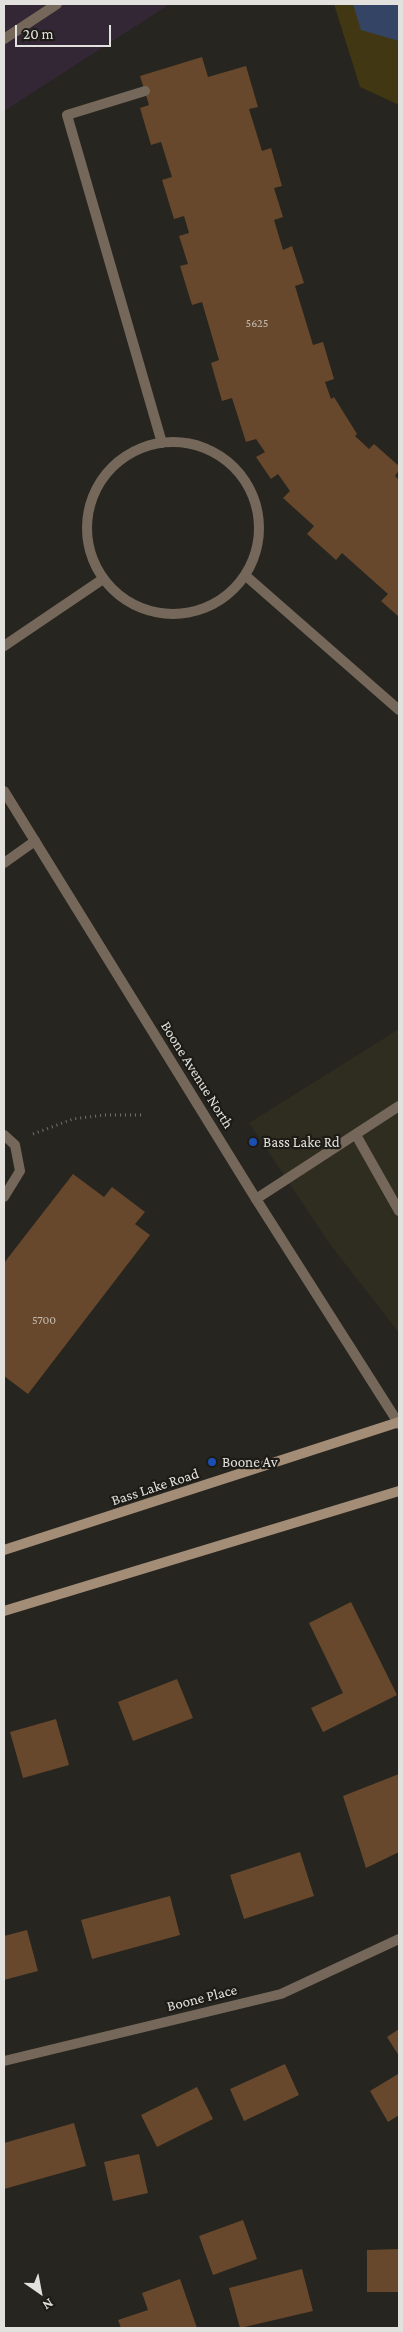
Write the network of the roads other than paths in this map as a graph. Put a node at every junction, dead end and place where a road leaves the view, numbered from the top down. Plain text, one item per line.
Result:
1 (57, 4) edge
2 (4, 39) edge
3 (144, 92) dead end
4 (162, 443) junction
5 (246, 576) junction
6 (103, 580) junction
7 (4, 646) edge
8 (399, 710) edge
9 (4, 791) edge
10 (36, 841) junction
11 (4, 863) edge
12 (399, 1106) edge
13 (4, 1135) edge
14 (356, 1135) junction
15 (4, 1197) edge
16 (256, 1199) junction
17 (399, 1211) edge
18 (399, 1423) edge
19 (399, 1491) edge
20 (4, 1550) edge
21 (4, 1611) edge
22 (399, 1939) edge
23 (4, 2061) edge

1 - 2 street
3 - 4 street
4 - 5 street
4 - 6 street
5 - 6 street
5 - 8 street
6 - 7 street
9 - 10 street, Boone Avenue North
10 - 11 street
10 - 16 street, Boone Avenue North
12 - 14 street
13 - 15 street
14 - 16 street
14 - 17 street
16 - 18 street, Boone Avenue North
18 - 20 main road, Bass Lake Road
19 - 21 main road
22 - 23 street, Boone Place

